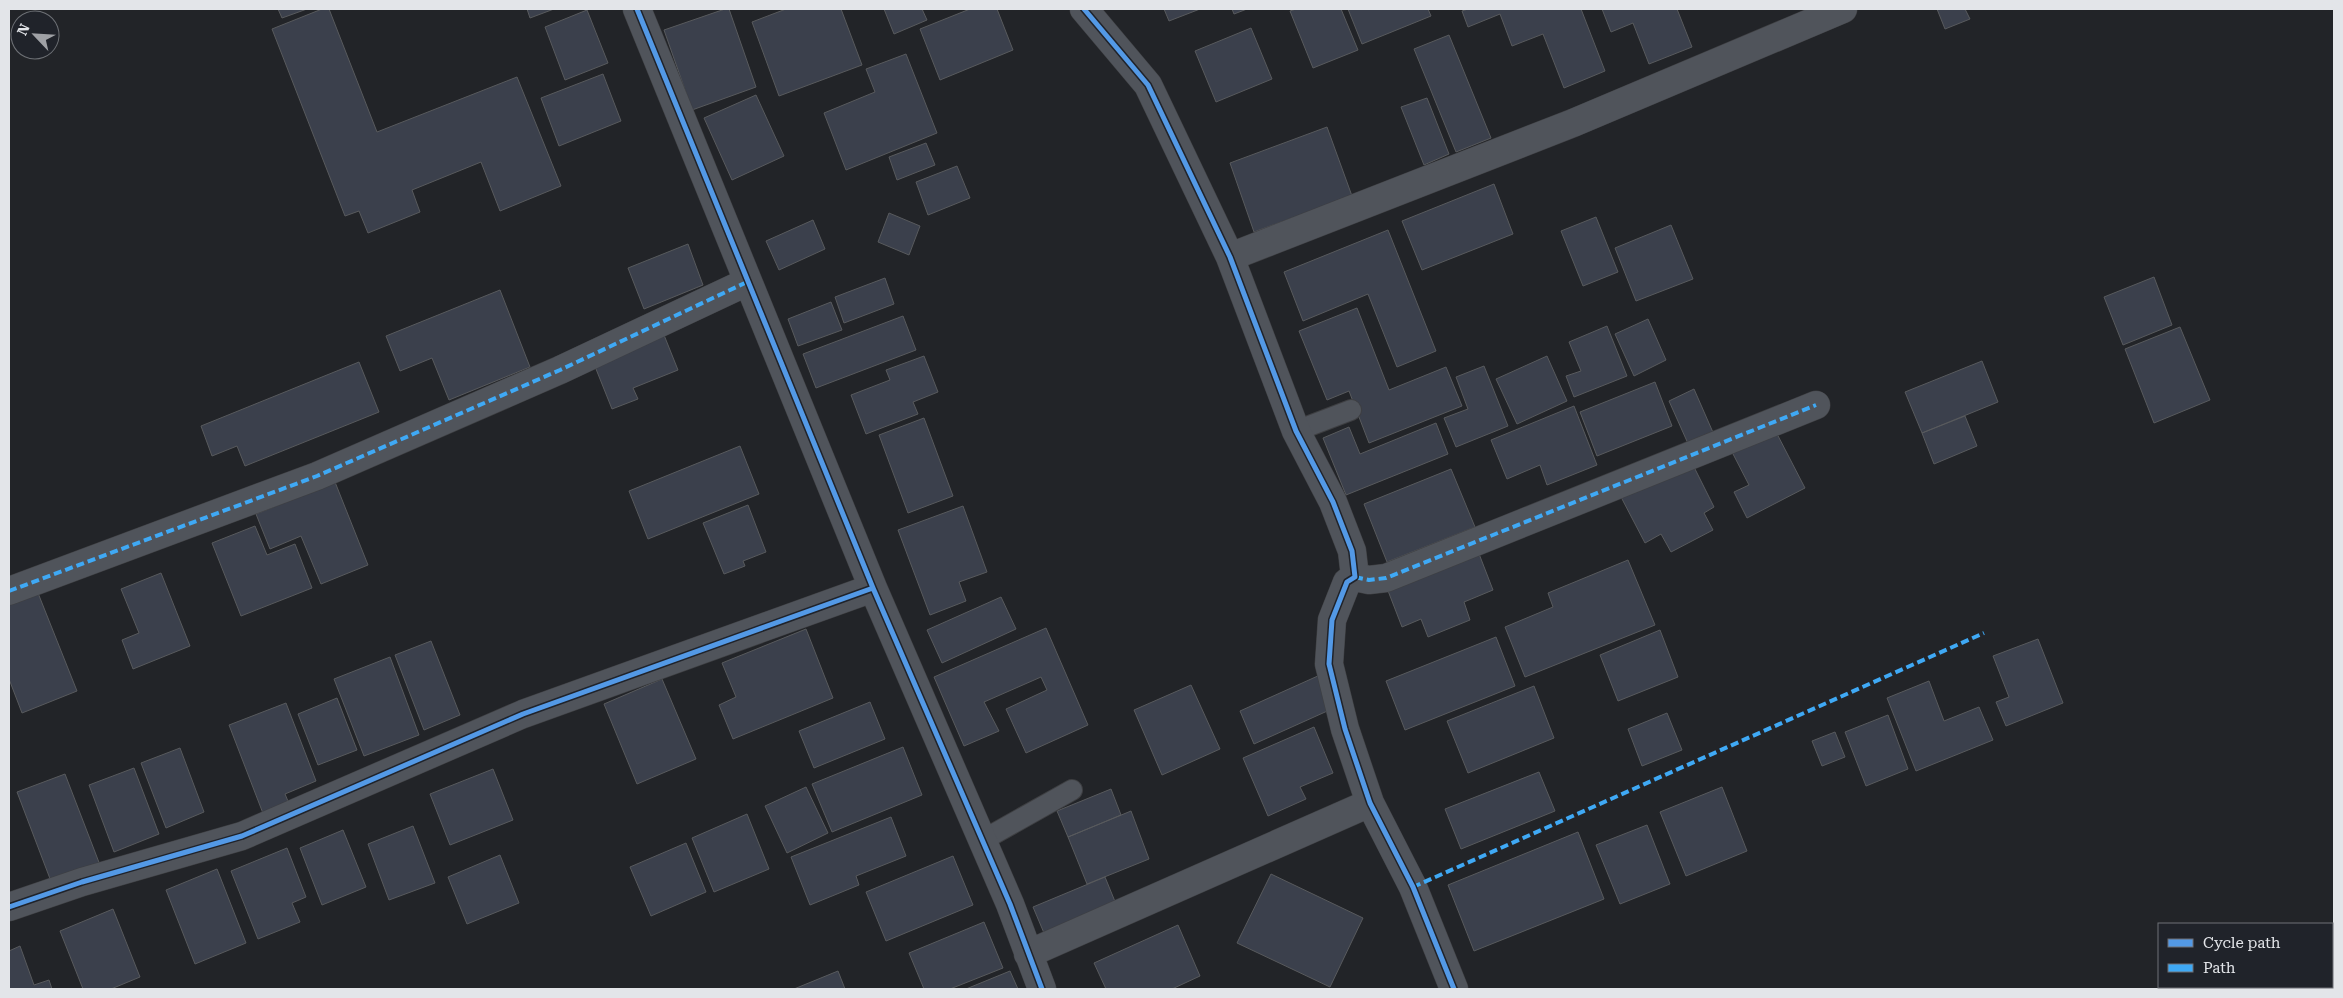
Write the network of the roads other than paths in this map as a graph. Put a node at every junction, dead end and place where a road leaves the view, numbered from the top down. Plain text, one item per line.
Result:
1 (637, 9) edge
2 (1084, 9) edge
3 (1843, 9) edge
4 (1230, 257) junction
5 (747, 282) junction
6 (1816, 405) dead end
7 (1351, 410) dead end
8 (1296, 431) junction
9 (1355, 577) junction
10 (873, 588) junction
11 (9, 591) edge
12 (1072, 790) dead end
13 (1370, 804) junction
14 (982, 840) junction
15 (9, 907) edge
16 (1028, 954) junction
17 (1042, 989) edge
18 (1454, 989) edge

1 - 5 street
2 - 4 street
3 - 4 street
4 - 8 street
5 - 10 street
5 - 11 street
6 - 9 street
7 - 8 lane
8 - 9 street
9 - 13 street
10 - 14 street
10 - 15 street
12 - 14 lane
13 - 16 street
13 - 18 street
14 - 16 street
16 - 17 street

